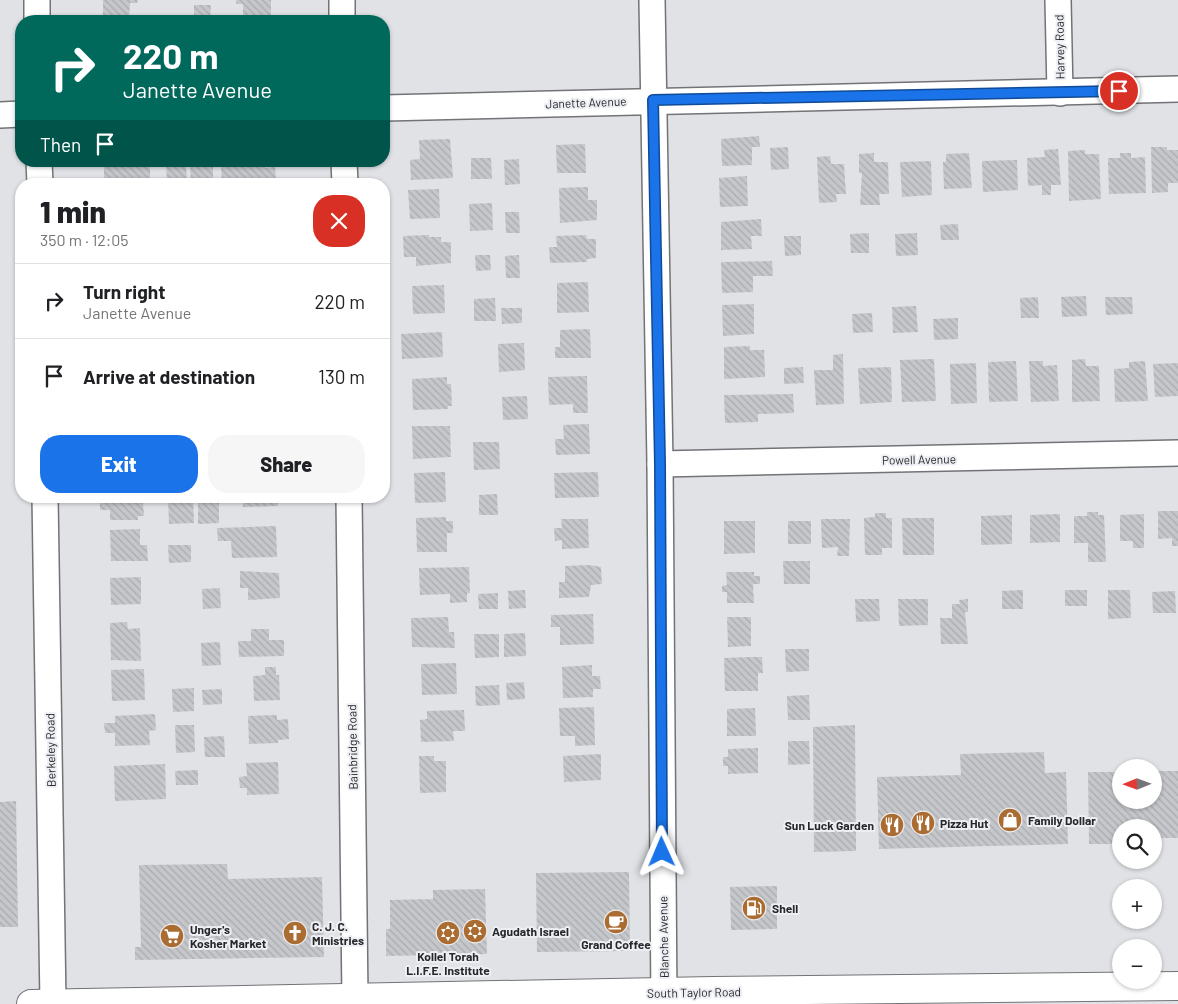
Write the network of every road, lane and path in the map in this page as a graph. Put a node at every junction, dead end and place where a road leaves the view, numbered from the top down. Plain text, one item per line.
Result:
1 (37, 0) edge
2 (342, 0) edge
3 (652, 0) edge
4 (1058, 0) edge
5 (37, 15) edge
6 (342, 15) edge
7 (1178, 89) edge
8 (1060, 93) junction
9 (653, 100) junction
10 (390, 108) edge
11 (15, 114) edge
12 (0, 115) edge
13 (1178, 453) edge
14 (660, 464) junction
15 (45, 503) edge
16 (349, 503) edge
17 (1178, 986) edge
18 (355, 998) junction
19 (664, 998) edge
20 (148, 1003) edge
21 (31, 1004) edge
22 (53, 1004) edge

1 - 5 street
2 - 6 street
3 - 9 street, Blanche Avenue
4 - 8 street, Harvey Road
7 - 8 street, Janette Avenue
8 - 9 street, Janette Avenue
9 - 10 street, Janette Avenue
9 - 14 street, Blanche Avenue
11 - 12 street
13 - 14 street, Powell Avenue
14 - 19 street, Blanche Avenue
15 - 22 street, Berkeley Road
16 - 18 street, Bainbridge Road
17 - 19 main road, South Taylor Road
18 - 19 main road, South Taylor Road
18 - 20 main road, South Taylor Road
20 - 22 main road, South Taylor Road
21 - 22 main road, South Taylor Road

